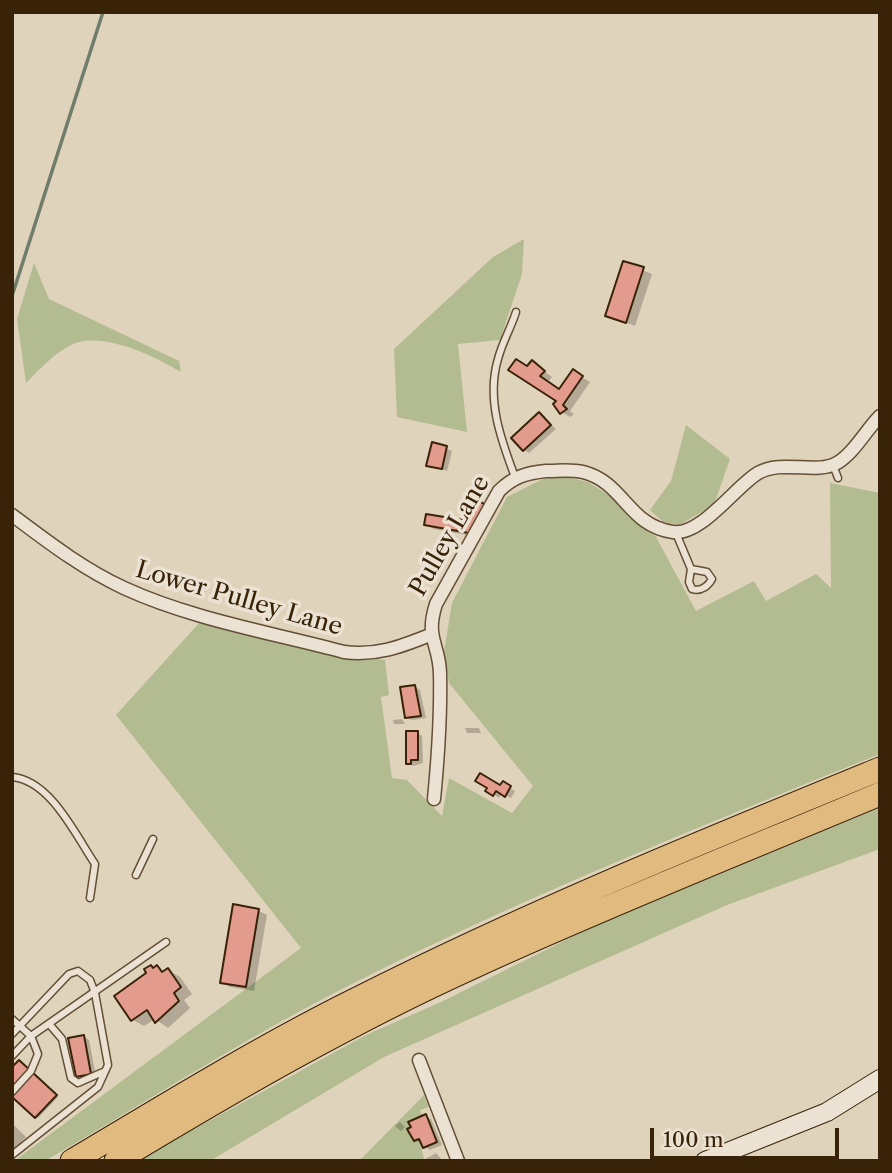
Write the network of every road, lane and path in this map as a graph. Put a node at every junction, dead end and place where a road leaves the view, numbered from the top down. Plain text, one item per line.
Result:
1 (516, 312) dead end
2 (880, 416) edge
3 (833, 465) junction
4 (515, 477) junction
5 (838, 478) dead end
6 (12, 515) edge
7 (676, 533) junction
8 (691, 569) dead end
9 (430, 635) junction
10 (880, 769) edge
11 (12, 777) edge
12 (880, 794) edge
13 (434, 799) dead end
14 (153, 839) dead end
15 (136, 875) dead end
16 (90, 898) dead end
17 (166, 942) dead end
18 (95, 993) junction
19 (12, 1019) edge
20 (50, 1025) junction
21 (20, 1026) junction
22 (12, 1034) edge
23 (31, 1036) junction
24 (12, 1056) edge
25 (419, 1060) dead end
26 (108, 1065) junction
27 (880, 1079) edge
28 (12, 1092) edge
29 (12, 1155) edge
30 (72, 1161) edge
31 (116, 1161) edge
32 (458, 1161) edge
33 (705, 1161) edge

1 - 4 lane
2 - 3 street
3 - 5 lane
3 - 7 street
4 - 7 street, Pulley Lane
4 - 9 street, Pulley Lane
6 - 9 street, Lower Pulley Lane
7 - 8 lane
9 - 13 street, Pulley Lane
10 - 30 highway
11 - 16 lane
12 - 31 highway
14 - 15 lane
17 - 18 lane
18 - 20 lane
18 - 21 lane
18 - 26 lane
19 - 21 lane
20 - 23 lane
20 - 26 lane
21 - 22 lane
21 - 23 lane
23 - 24 lane
23 - 28 lane
25 - 32 street
26 - 29 lane
27 - 33 street

